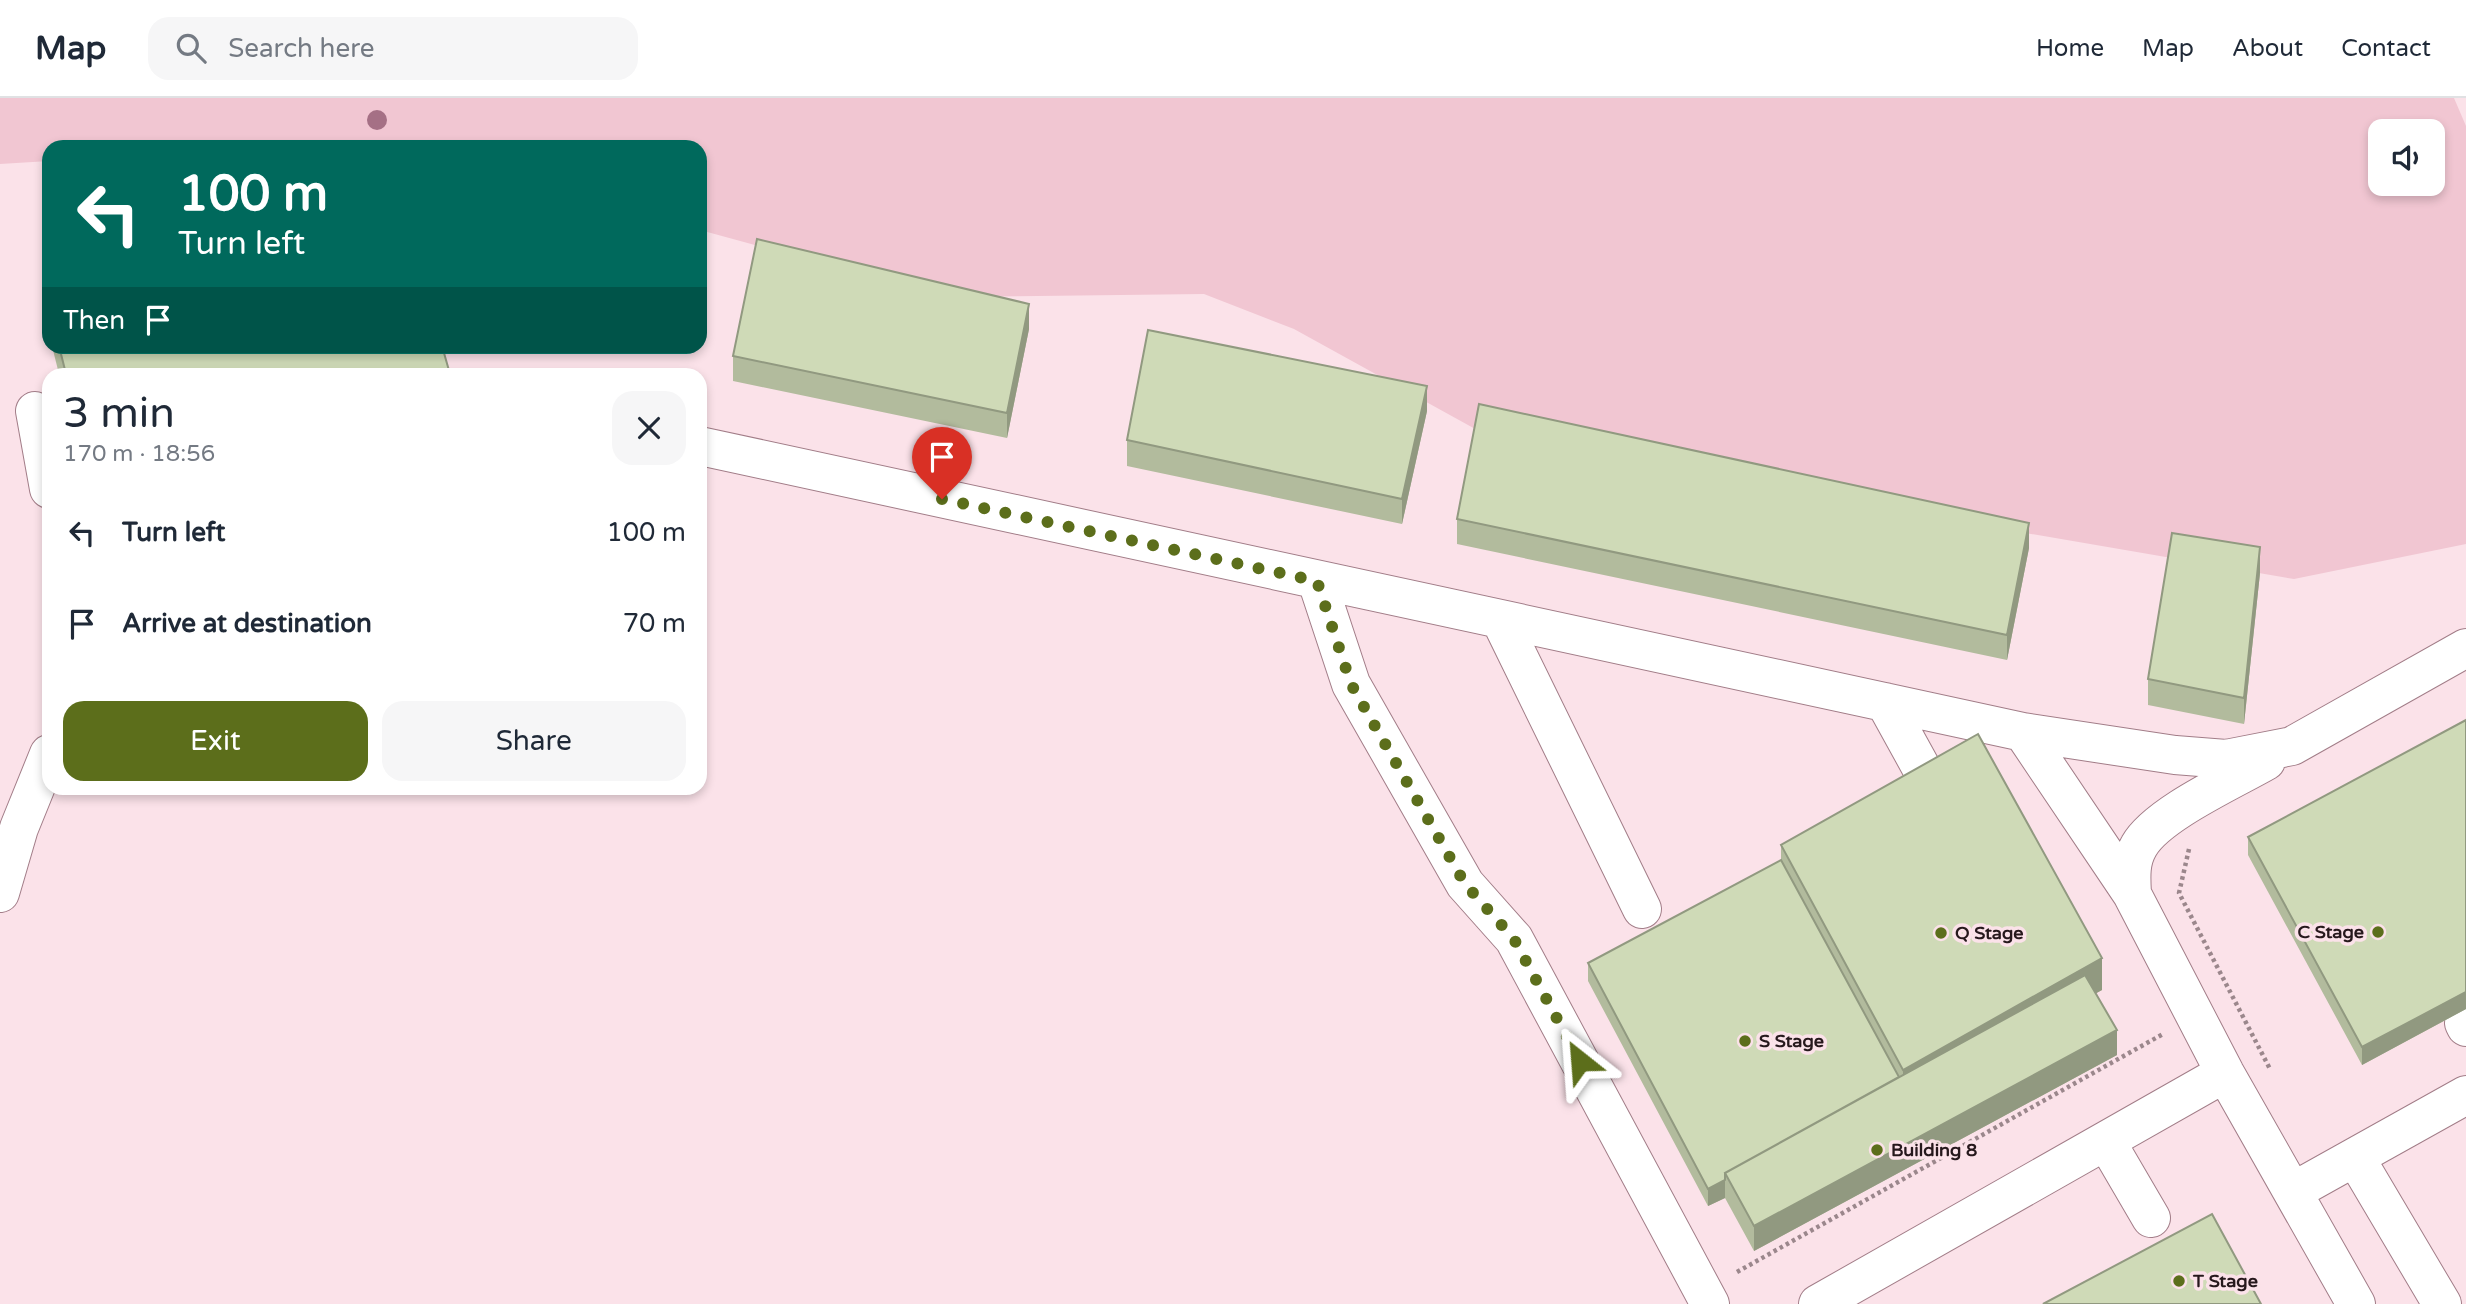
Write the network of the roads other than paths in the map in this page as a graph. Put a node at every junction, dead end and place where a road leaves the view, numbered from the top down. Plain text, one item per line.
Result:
1 (35, 411) dead end
2 (707, 448) edge
3 (42, 450) edge
4 (1317, 581) junction
5 (1500, 618) junction
6 (2466, 648) edge
7 (1885, 702) junction
8 (2023, 732) junction
9 (2292, 746) junction
10 (42, 771) edge
11 (1923, 771) edge
12 (0, 893) edge
13 (2132, 894) junction
14 (1642, 909) dead end
15 (2225, 1073) junction
16 (2466, 1095) edge
17 (2106, 1141) junction
18 (2356, 1157) junction
19 (2294, 1191) junction
20 (2151, 1218) dead end
21 (1719, 1290) edge
22 (1825, 1302) edge
23 (2356, 1304) edge
24 (2442, 1304) edge

1 - 3 lane
2 - 4 lane
4 - 5 lane
4 - 21 lane
5 - 7 lane
5 - 14 lane
6 - 9 lane
7 - 8 lane
7 - 11 lane
8 - 9 lane
8 - 13 lane
9 - 13 lane
10 - 12 lane
13 - 15 lane
15 - 17 lane
15 - 19 lane
16 - 18 lane
17 - 20 lane
17 - 22 lane
18 - 19 lane
18 - 24 lane
19 - 23 lane

